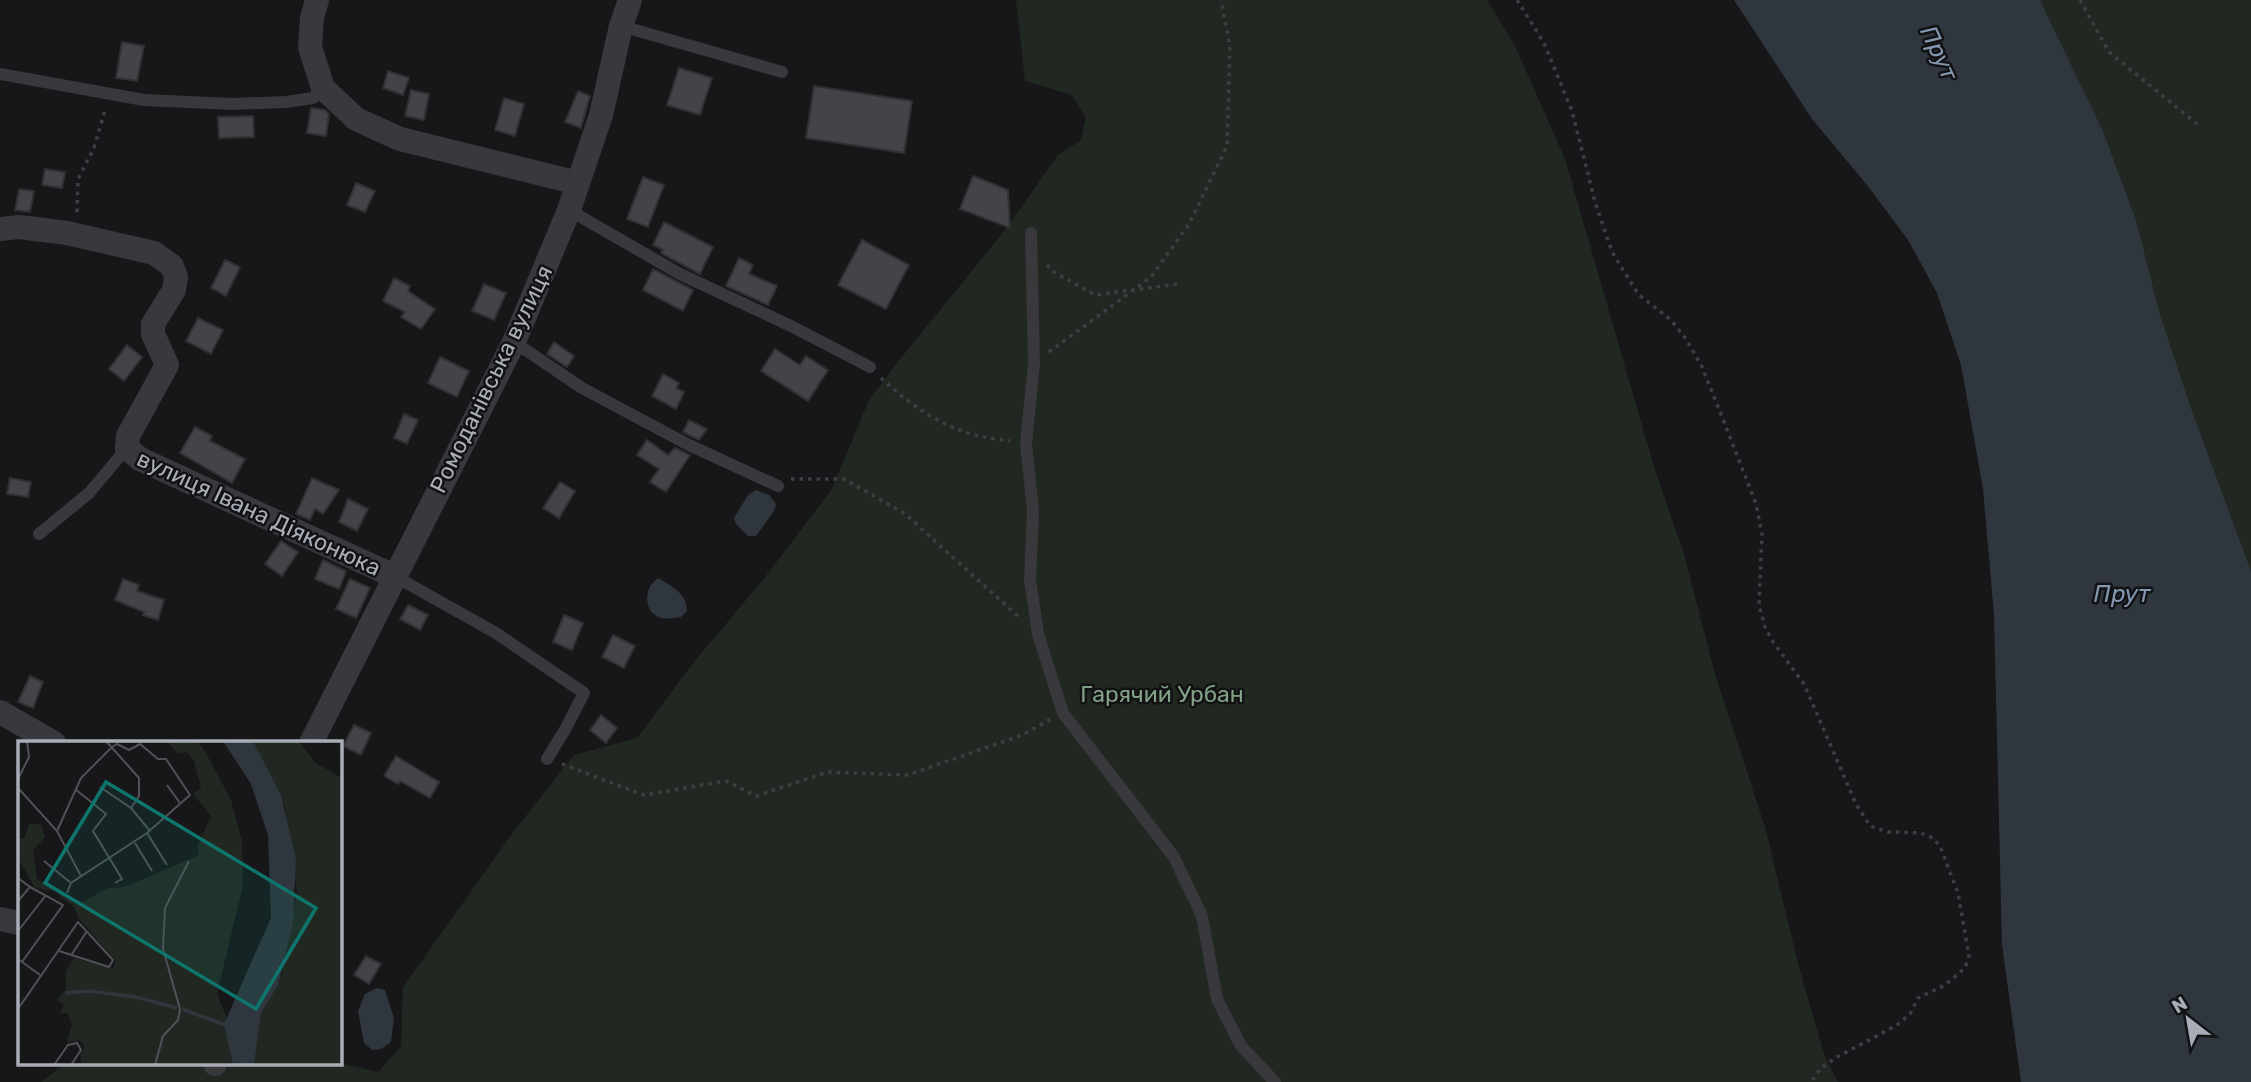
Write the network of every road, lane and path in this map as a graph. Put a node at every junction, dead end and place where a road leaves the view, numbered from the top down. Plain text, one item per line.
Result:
1 (317, 0) edge
2 (630, 0) edge
3 (1221, 0) edge
4 (1517, 0) edge
5 (2080, 0) edge
6 (621, 26) junction
7 (782, 72) dead end
8 (0, 74) edge
9 (323, 88) junction
10 (108, 94) junction
11 (2197, 124) dead end
12 (578, 183) junction
13 (569, 210) junction
14 (0, 229) edge
15 (67, 233) junction
16 (1031, 233) dead end
17 (1032, 247) junction
18 (1178, 284) dead end
19 (1135, 290) junction
20 (514, 342) junction
21 (1034, 364) junction
22 (870, 367) joint
23 (1026, 443) junction
24 (127, 448) junction
25 (778, 486) joint
26 (39, 534) dead end
27 (396, 577) junction
28 (1038, 634) junction
29 (0, 712) edge
30 (1063, 713) junction
31 (51, 741) edge
32 (312, 741) edge
33 (547, 759) joint
34 (0, 919) edge
35 (18, 923) edge
36 (1275, 1082) edge
37 (1811, 1082) edge

1 - 9 street
2 - 6 street, Ромоданівська вулиця
3 - 19 path
4 - 37 path
5 - 11 path
6 - 7 lane
6 - 12 street, Ромоданівська вулиця
8 - 10 lane
9 - 10 lane
9 - 12 street
10 - 15 path
12 - 13 street, Ромоданівська вулиця
13 - 20 street, Ромоданівська вулиця
13 - 22 lane
14 - 15 street, вулиця Івана Діяконюка
15 - 24 street, вулиця Івана Діяконюка
16 - 17 lane
17 - 19 path
17 - 21 lane
18 - 19 path
19 - 21 path
20 - 25 lane
20 - 27 street, Ромоданівська вулиця
21 - 23 lane
22 - 23 path
23 - 28 lane
24 - 26 lane
24 - 27 street, вулиця Івана Діяконюка
25 - 28 path
27 - 32 street, Ромоданівська вулиця
27 - 33 lane
28 - 30 lane
29 - 31 street
30 - 33 path
30 - 36 lane
34 - 35 street

